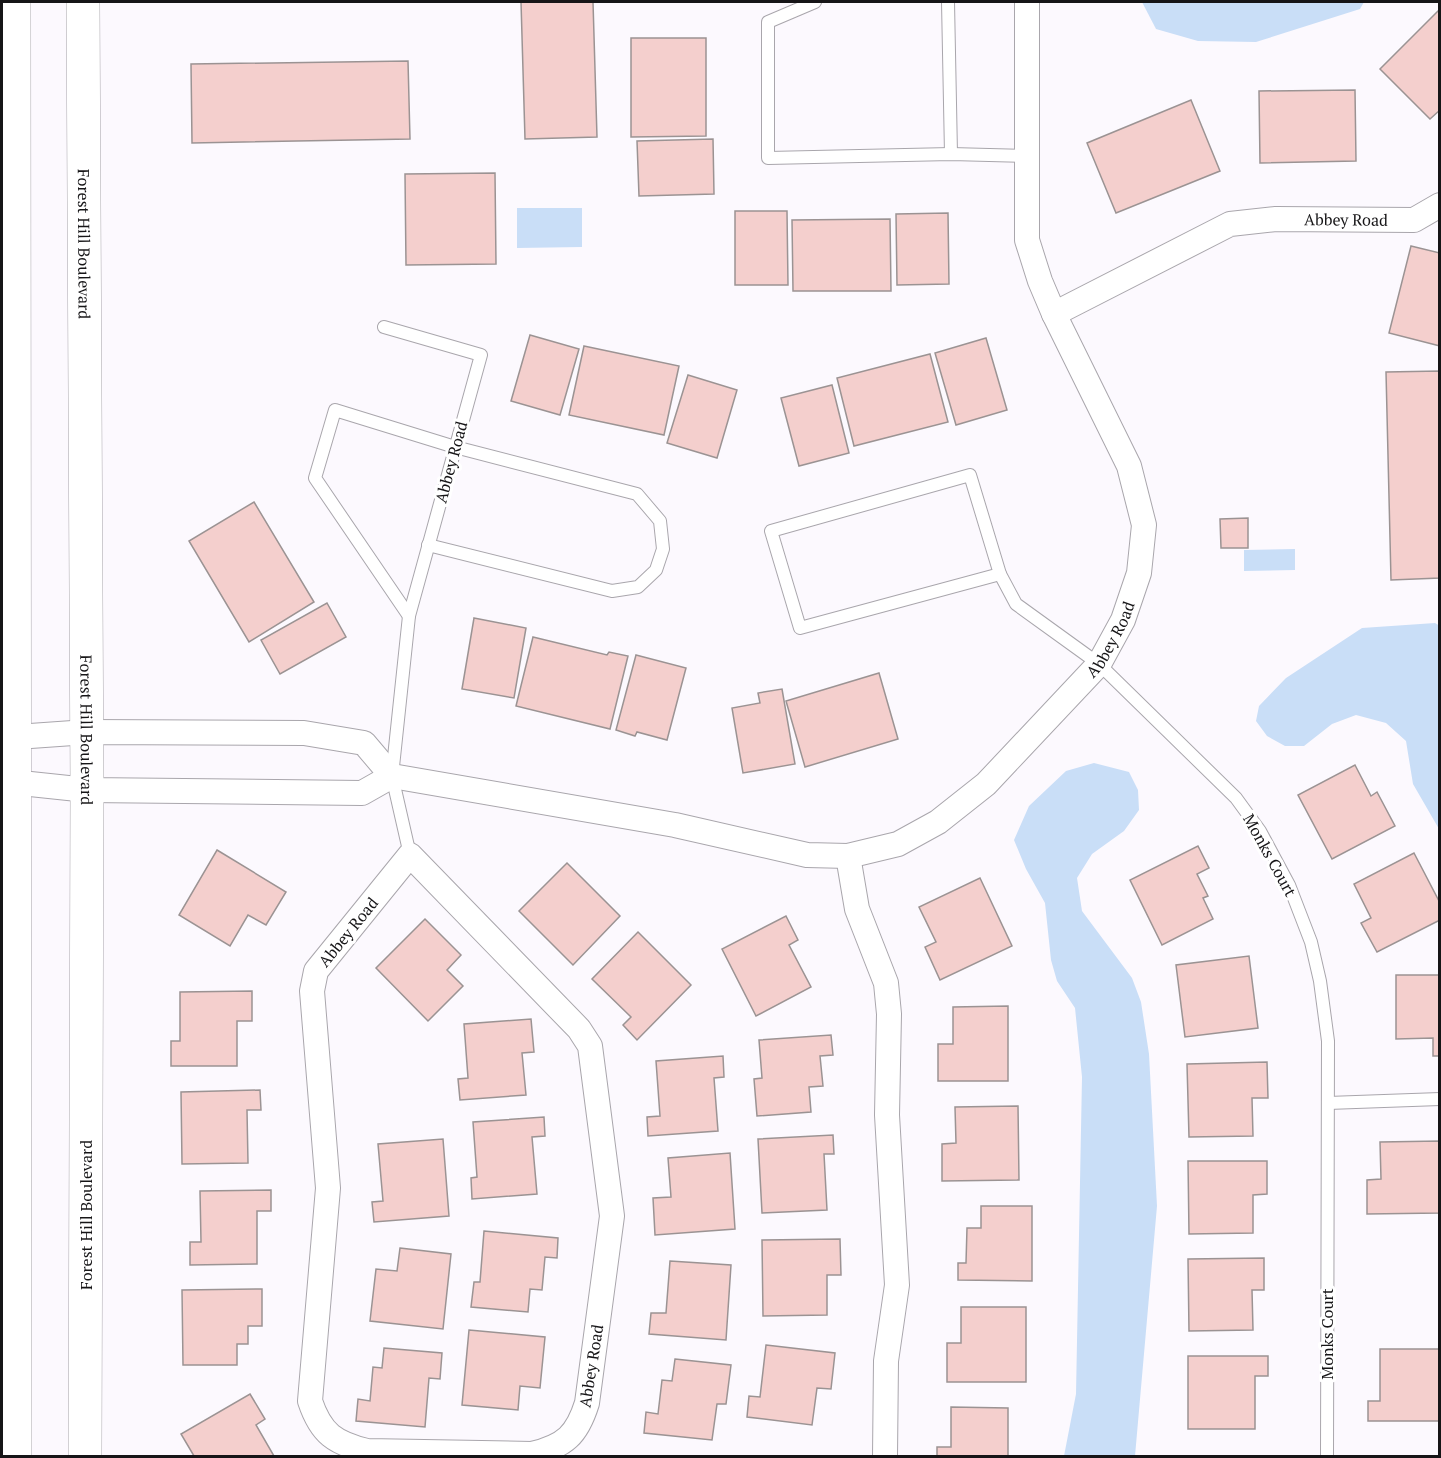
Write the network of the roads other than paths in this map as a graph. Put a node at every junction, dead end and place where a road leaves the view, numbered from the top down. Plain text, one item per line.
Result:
1 (14, 2) edge
2 (83, 2) edge
3 (815, 2) edge
4 (948, 2) edge
5 (1027, 2) edge
6 (951, 154) junction
7 (1027, 156) junction
8 (1440, 205) edge
9 (1054, 314) junction
10 (384, 327) dead end
11 (455, 447) junction
12 (428, 545) junction
13 (1000, 574) junction
14 (409, 616) junction
15 (1099, 664) junction
16 (87, 732) junction
17 (8, 738) edge
18 (392, 776) junction
19 (8, 782) edge
20 (87, 790) junction
21 (410, 855) junction
22 (848, 856) junction
23 (1440, 1099) edge
24 (1328, 1102) junction
25 (15, 1456) edge
26 (85, 1456) edge
27 (885, 1456) edge
28 (1327, 1456) edge

1 - 17 main road
2 - 16 main road, Forest Hill Boulevard
3 - 6 lane
4 - 6 lane
5 - 7 street, Abbey Road
6 - 7 lane
7 - 9 street, Abbey Road
8 - 9 street, Abbey Road
9 - 15 street, Abbey Road
10 - 11 lane, Abbey Road
11 - 12 lane, Abbey Road
11 - 12 lane
11 - 14 lane
12 - 14 lane, Abbey Road
13 - 13 lane, Monks Court
13 - 15 lane, Monks Court
14 - 18 lane, Abbey Road
15 - 22 street, Abbey Road
15 - 24 lane, Monks Court
16 - 17 street, Abbey Road
16 - 18 street, Abbey Road
16 - 20 main road, Forest Hill Boulevard
17 - 19 main road
18 - 20 street
18 - 21 lane, Abbey Road
18 - 22 street, Abbey Road
19 - 20 street
19 - 25 main road
20 - 26 main road, Forest Hill Boulevard
21 - 21 street, Abbey Road
22 - 27 street
23 - 24 lane
24 - 28 lane, Monks Court

